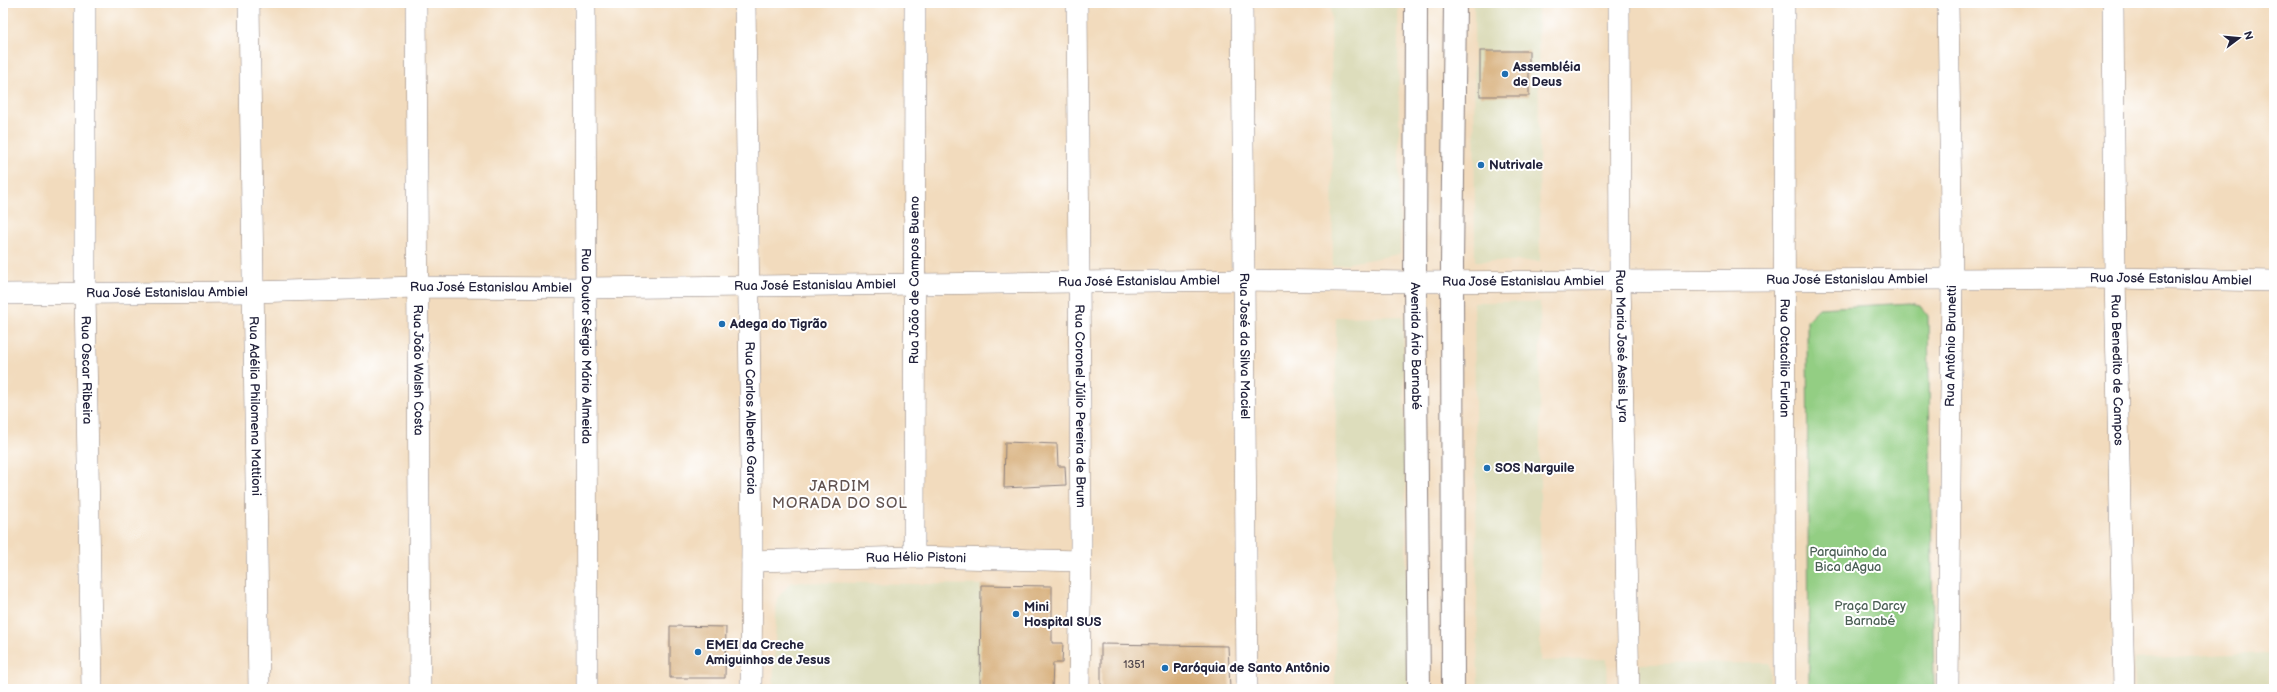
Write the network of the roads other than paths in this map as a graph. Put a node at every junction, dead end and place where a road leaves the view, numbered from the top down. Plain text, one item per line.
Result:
1 (85, 3) edge
2 (249, 3) edge
3 (416, 3) edge
4 (585, 3) edge
5 (745, 3) edge
6 (915, 3) edge
7 (1077, 3) edge
8 (1242, 3) edge
9 (1416, 3) edge
10 (1455, 3) edge
11 (1619, 3) edge
12 (1784, 3) edge
13 (1948, 3) edge
14 (2113, 3) edge
15 (2115, 278) junction
16 (1952, 279) junction
17 (1243, 280) junction
18 (1620, 280) junction
19 (1786, 280) junction
20 (2274, 281) edge
21 (1079, 282) junction
22 (1415, 282) junction
23 (1452, 282) junction
24 (913, 284) junction
25 (749, 286) junction
26 (417, 287) junction
27 (587, 288) junction
28 (252, 292) junction
29 (85, 293) junction
30 (3, 294) edge
31 (914, 557) junction
32 (752, 561) junction
33 (1081, 561) junction
34 (92, 689) edge
35 (259, 689) edge
36 (420, 689) edge
37 (587, 689) edge
38 (752, 689) edge
39 (1079, 689) edge
40 (1247, 689) edge
41 (1419, 689) edge
42 (1453, 689) edge
43 (1629, 689) edge
44 (1785, 689) edge
45 (1948, 689) edge
46 (2124, 689) edge

1 - 29 street, Rua Oscar Ribeira
2 - 28 street, Rua Adélia Philomena Mattioni
3 - 26 street, Rua João Walsh Costa
4 - 27 street, Rua Doutor Sérgio Mário Almeida
5 - 25 street, Rua Carlos Alberto Garcia
6 - 24 street, Rua João de Campos Bueno
7 - 21 street, Rua Coronel Júlio Pereira de Brum
8 - 17 street, Rua José da Silva Maciel
9 - 22 main road, Avenida Ário Barnabé
10 - 23 main road
11 - 18 street, Rua Maria José Assis Lyra
12 - 19 street, Rua Octacílio Furlan
13 - 16 street, Rua Antônio Brunetti
14 - 15 street, Rua Benedito de Campos
15 - 16 street, Rua José Estanislau Ambiel
15 - 20 street, Rua José Estanislau Ambiel
15 - 46 street, Rua Benedito de Campos
16 - 19 street, Rua José Estanislau Ambiel
16 - 45 street, Rua Antônio Brunetti
17 - 21 street, Rua José Estanislau Ambiel
17 - 22 street, Rua José Estanislau Ambiel
17 - 40 street, Rua José da Silva Maciel
18 - 19 street, Rua José Estanislau Ambiel
18 - 23 street, Rua José Estanislau Ambiel
18 - 43 street, Rua Maria José Assis Lyra
19 - 44 street, Rua Octacílio Furlan
21 - 24 street, Rua José Estanislau Ambiel
21 - 33 street, Rua Coronel Júlio Pereira de Brum
22 - 23 street, Rua José Estanislau Ambiel
22 - 41 main road, Avenida Ário Barnabé
23 - 42 main road
24 - 25 street, Rua José Estanislau Ambiel
24 - 31 street, Rua João de Campos Bueno
25 - 27 street, Rua José Estanislau Ambiel
25 - 32 street, Rua Carlos Alberto Garcia
26 - 27 street, Rua José Estanislau Ambiel
26 - 28 street, Rua José Estanislau Ambiel
26 - 36 street, Rua João Walsh Costa
27 - 37 street, Rua Doutor Sérgio Mário Almeida
28 - 29 street, Rua José Estanislau Ambiel
28 - 35 street, Rua Adélia Philomena Mattioni
29 - 30 street, Rua José Estanislau Ambiel
29 - 34 street, Rua Oscar Ribeira
31 - 32 street, Rua Hélio Pistoni
31 - 33 street, Rua Hélio Pistoni
32 - 38 street, Rua Carlos Alberto Garcia
33 - 39 street, Rua Coronel Júlio Pereira de Brum

